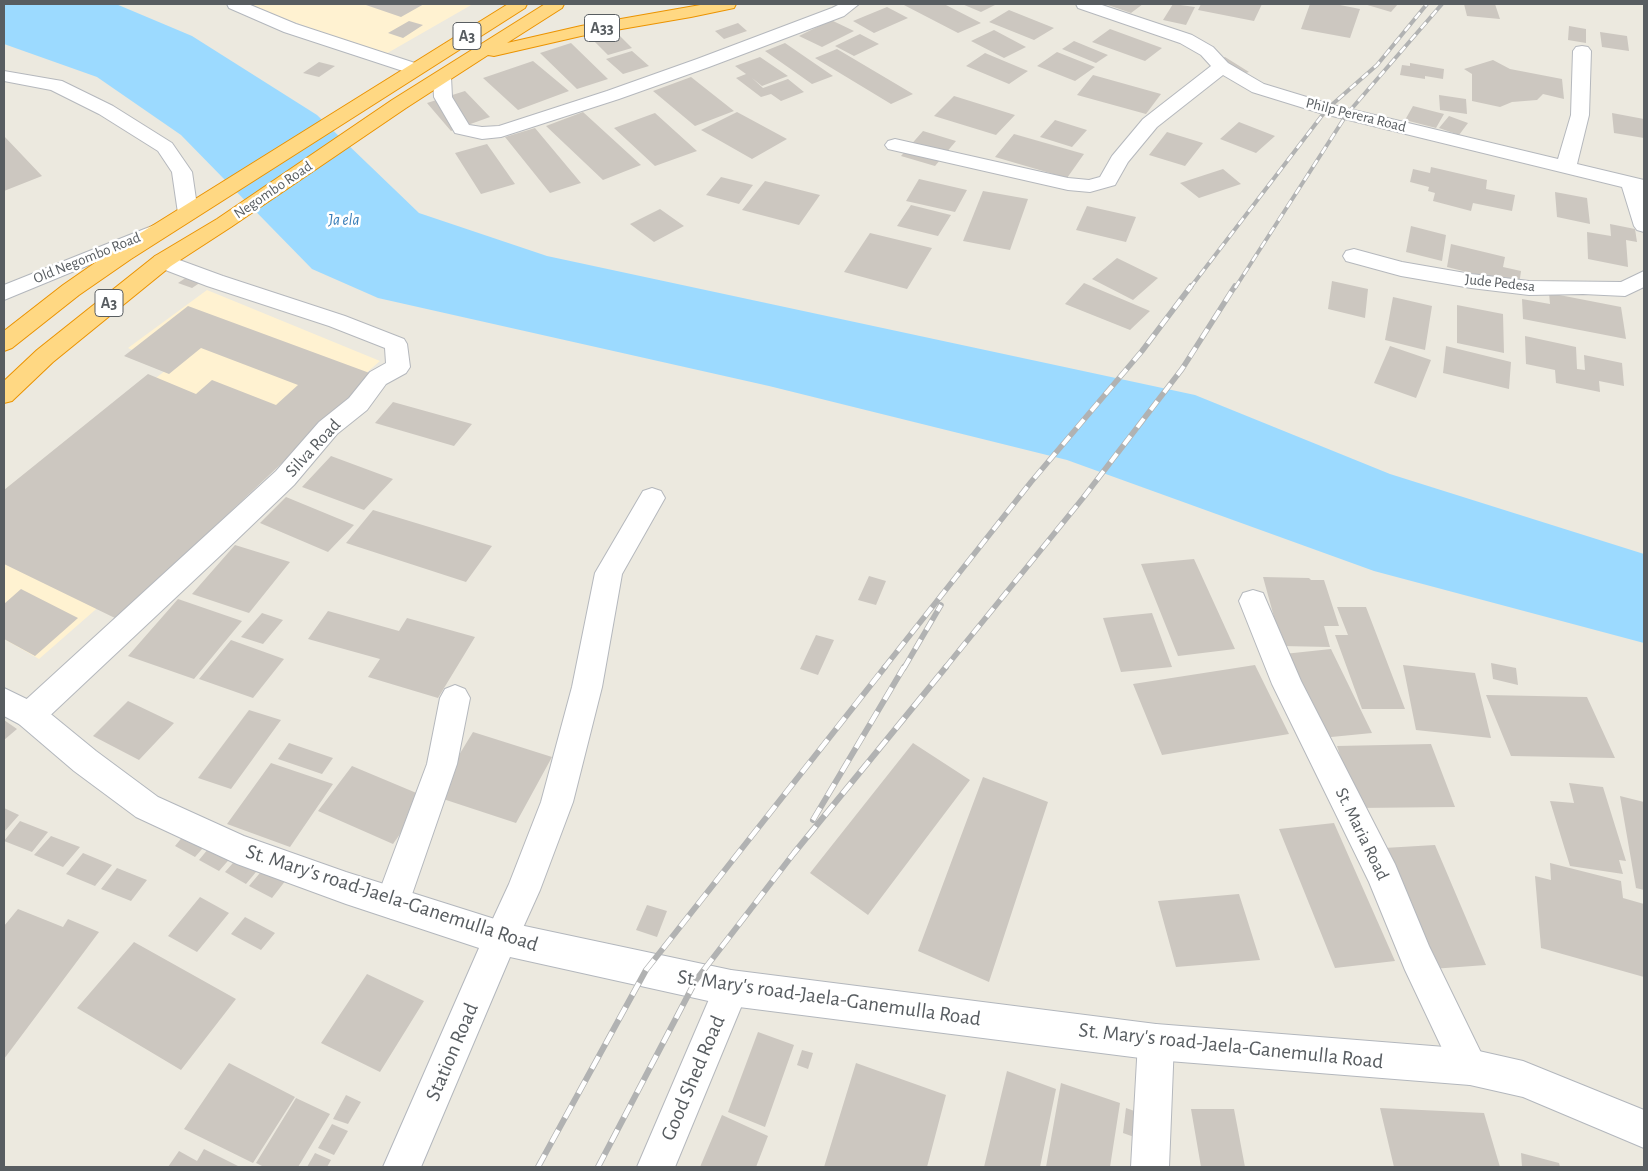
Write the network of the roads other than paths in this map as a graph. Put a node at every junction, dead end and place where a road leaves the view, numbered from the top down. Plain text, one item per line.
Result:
1 (235, 4) edge
2 (531, 4) edge
3 (556, 4) edge
4 (728, 4) edge
5 (851, 4) edge
6 (1084, 4) edge
7 (512, 8) edge
8 (1582, 51) dead end
9 (477, 55) junction
10 (1222, 67) junction
11 (416, 69) junction
12 (4, 76) edge
13 (442, 77) junction
14 (895, 145) dead end
15 (1566, 167) junction
16 (1637, 184) edge
17 (186, 214) junction
18 (1644, 226) edge
19 (1354, 256) dead end
20 (163, 261) junction
21 (1644, 278) edge
22 (4, 293) edge
23 (4, 343) edge
24 (4, 395) edge
25 (652, 498) dead end
26 (1253, 601) dead end
27 (455, 698) dead end
28 (17, 708) edge
29 (392, 903) junction
30 (501, 938) junction
31 (731, 988) junction
32 (1156, 1042) junction
33 (1470, 1068) junction
34 (1644, 1129) edge
35 (402, 1167) edge
36 (656, 1167) edge
37 (1150, 1167) edge

1 - 11 street
2 - 7 highway, Negombo Road
3 - 9 highway, Negombo Road / A3
4 - 9 highway, A33
5 - 13 street
6 - 10 street, Philp Perera Road
7 - 11 highway, Negombo Road / A3
8 - 15 street
9 - 13 highway, Negombo Road / A3
10 - 14 street
10 - 15 street, Philp Perera Road
11 - 17 highway, Negombo Road / A3
12 - 17 street
13 - 20 highway, Negombo Road / A3
15 - 16 street, Philp Perera Road
16 - 18 street
17 - 22 street, Old Negombo Road
17 - 23 highway, Negombo Road / A3
19 - 21 street, Jude Pedesa
20 - 24 highway, Negombo Road / A3
20 - 28 street, Silva Road
25 - 30 street, Station Road
26 - 33 street, St. Maria Road
27 - 29 street
28 - 29 street, St. Mary's road-Jaela-Ganemulla Road
29 - 30 street, St. Mary's road-Jaela-Ganemulla Road
30 - 31 street, St. Mary's road-Jaela-Ganemulla Road
30 - 35 street, Station Road
31 - 32 street, St. Mary's road-Jaela-Ganemulla Road
31 - 36 street, Good Shed Road
32 - 33 street, St. Mary's road-Jaela-Ganemulla Road
32 - 37 street
33 - 34 street, St. Mary's road-Jaela-Ganemulla Road

